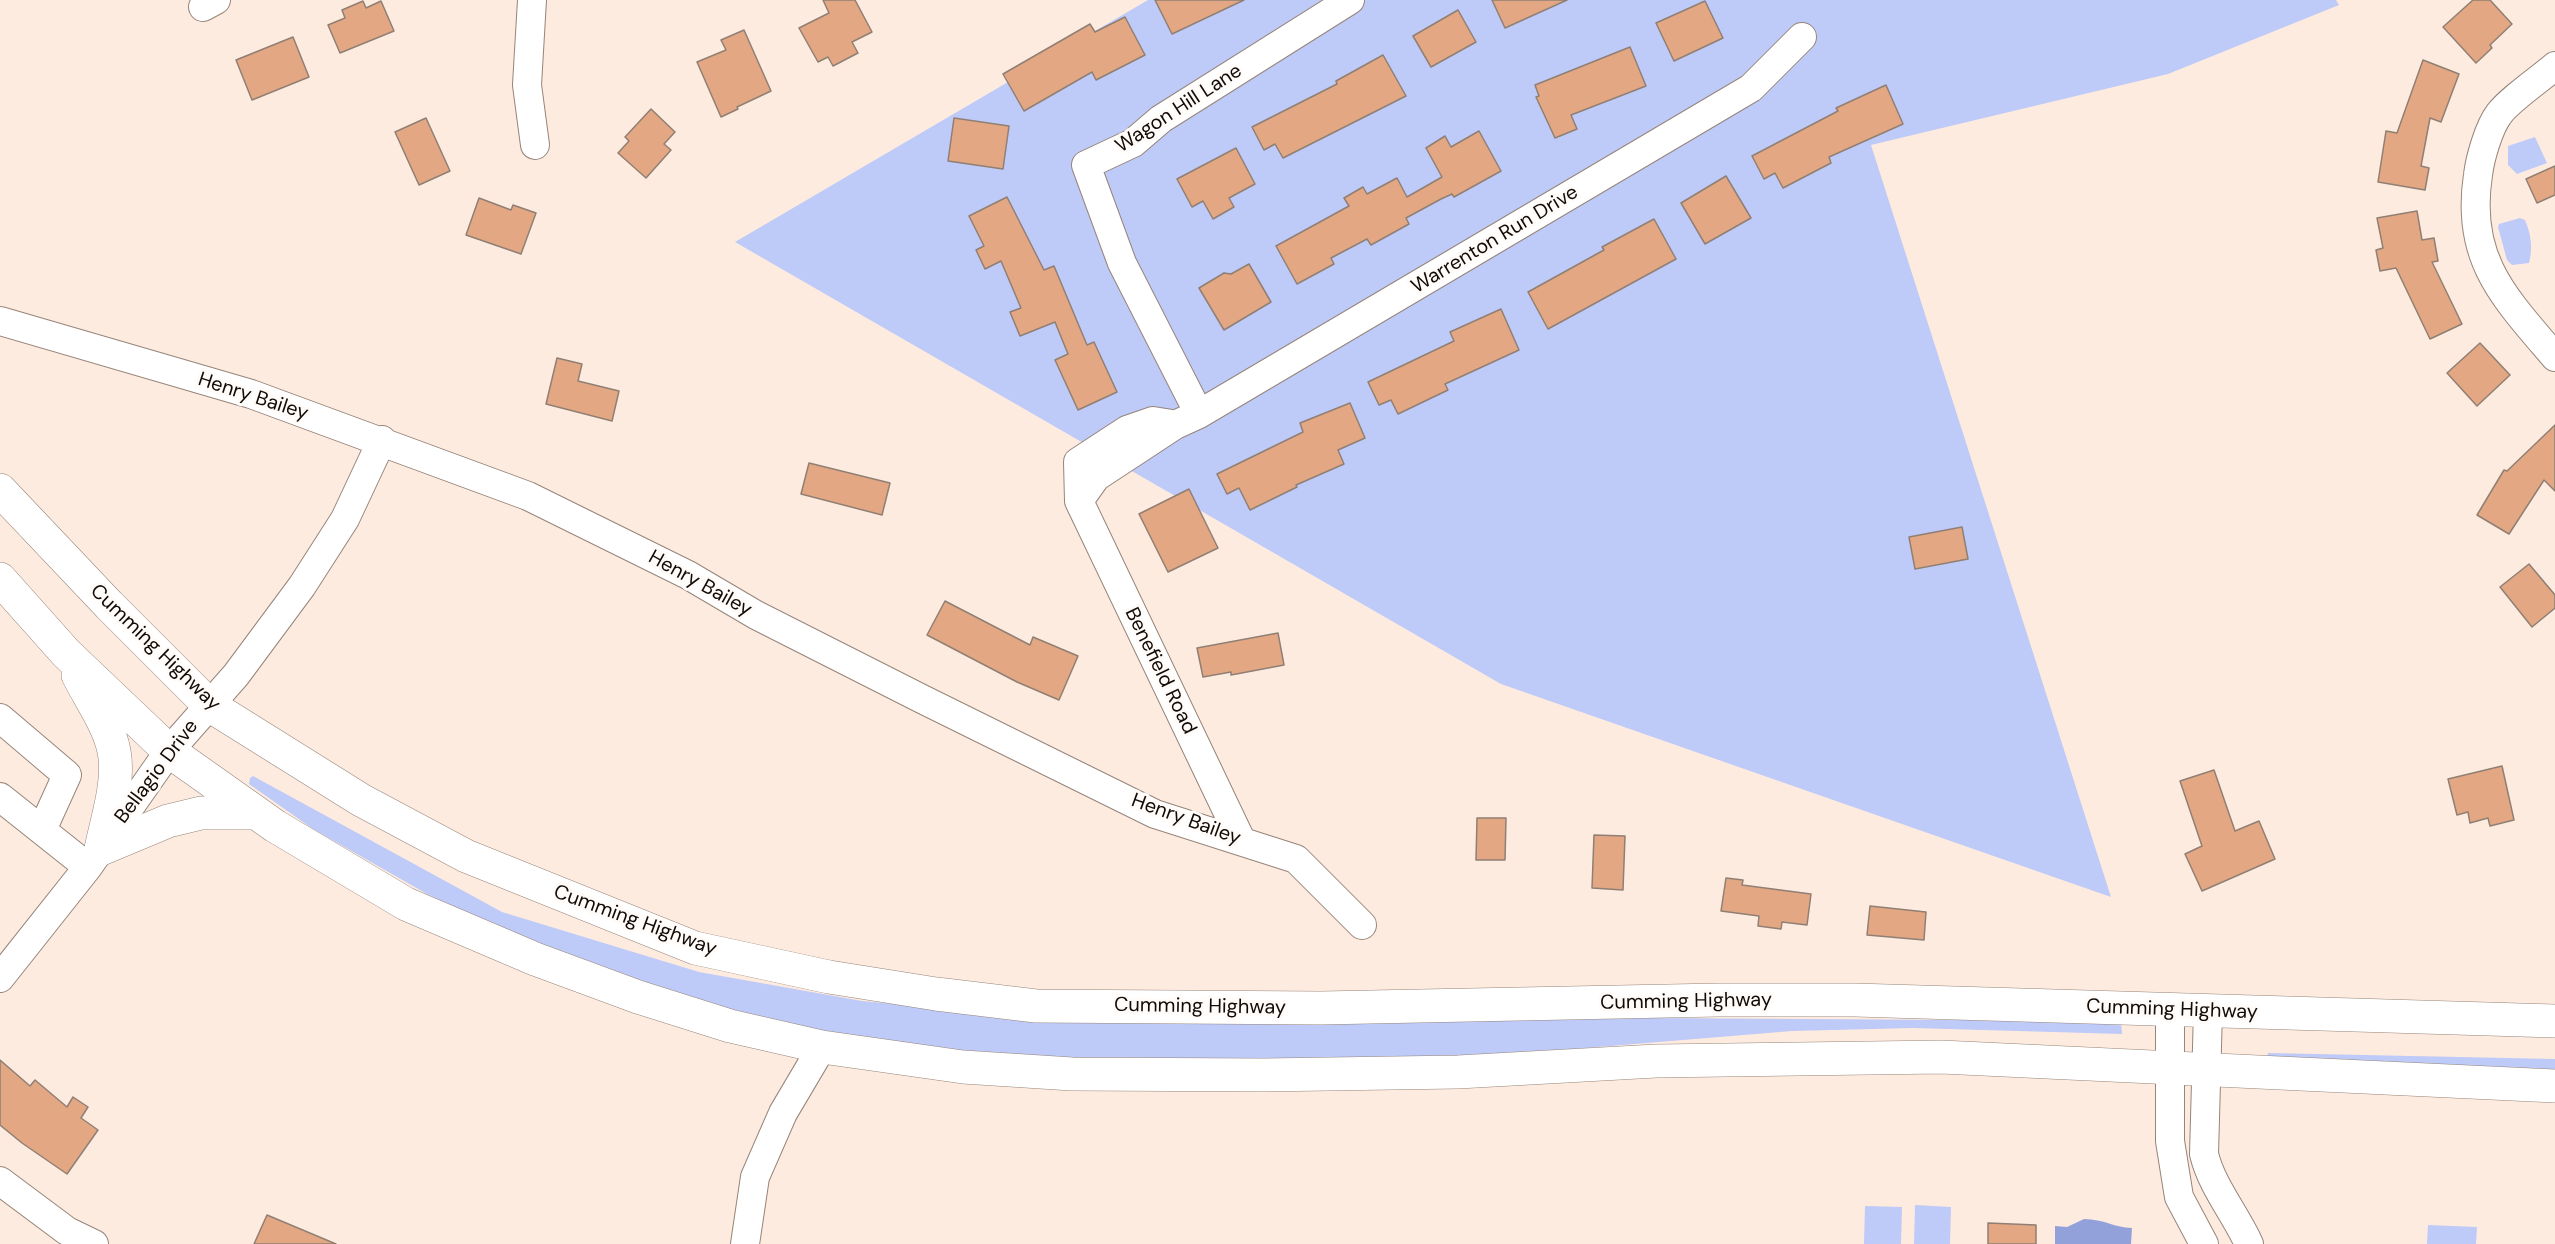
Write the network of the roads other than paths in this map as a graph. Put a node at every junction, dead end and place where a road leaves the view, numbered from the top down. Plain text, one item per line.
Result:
1 (532, 0) edge
2 (1350, 0) edge
3 (1802, 37) dead end
4 (2550, 79) edge
5 (535, 145) dead end
6 (0, 321) edge
7 (2555, 356) edge
8 (1187, 419) junction
9 (382, 440) junction
10 (0, 490) edge
11 (1079, 501) joint
12 (0, 579) edge
13 (66, 652) junction
14 (209, 705) junction
15 (0, 718) edge
16 (169, 751) junction
17 (0, 797) edge
18 (256, 813) junction
19 (42, 831) junction
20 (1241, 840) junction
21 (94, 858) junction
22 (1362, 925) dead end
23 (5, 960) edge
24 (2170, 1009) junction
25 (2208, 1011) junction
26 (2555, 1021) edge
27 (822, 1047) junction
28 (2169, 1066) junction
29 (2206, 1069) junction
30 (2555, 1086) edge
31 (0, 1181) edge
32 (2227, 1203) junction
33 (2190, 1219) junction
34 (94, 1244) edge
35 (745, 1244) edge
36 (2204, 1244) edge
37 (2249, 1244) edge

1 - 5 street
2 - 8 street, Wagon Hill Lane
3 - 8 street, Warrenton Run Drive
4 - 7 street
6 - 9 street, Henry Bailey
8 - 11 street, Warrenton Run Drive
9 - 14 street, Bellagio Drive
9 - 20 street, Henry Bailey
10 - 14 highway, Cumming Highway
11 - 20 street, Benefield Road
12 - 13 highway
13 - 16 highway
13 - 21 highway
14 - 16 street, Bellagio Drive
14 - 24 highway, Cumming Highway
15 - 19 street
16 - 18 highway
16 - 21 street, Bellagio Drive
17 - 19 street
18 - 21 highway
18 - 27 highway
19 - 21 street
20 - 22 street, Henry Bailey
21 - 23 street, Bellagio Drive
24 - 25 highway, Cumming Highway
24 - 28 street
25 - 26 highway, Cumming Highway
25 - 29 street
27 - 28 highway
27 - 35 street
28 - 29 highway
28 - 33 street
29 - 30 highway
29 - 32 street
31 - 34 street
32 - 33 street
32 - 37 street
33 - 36 street

